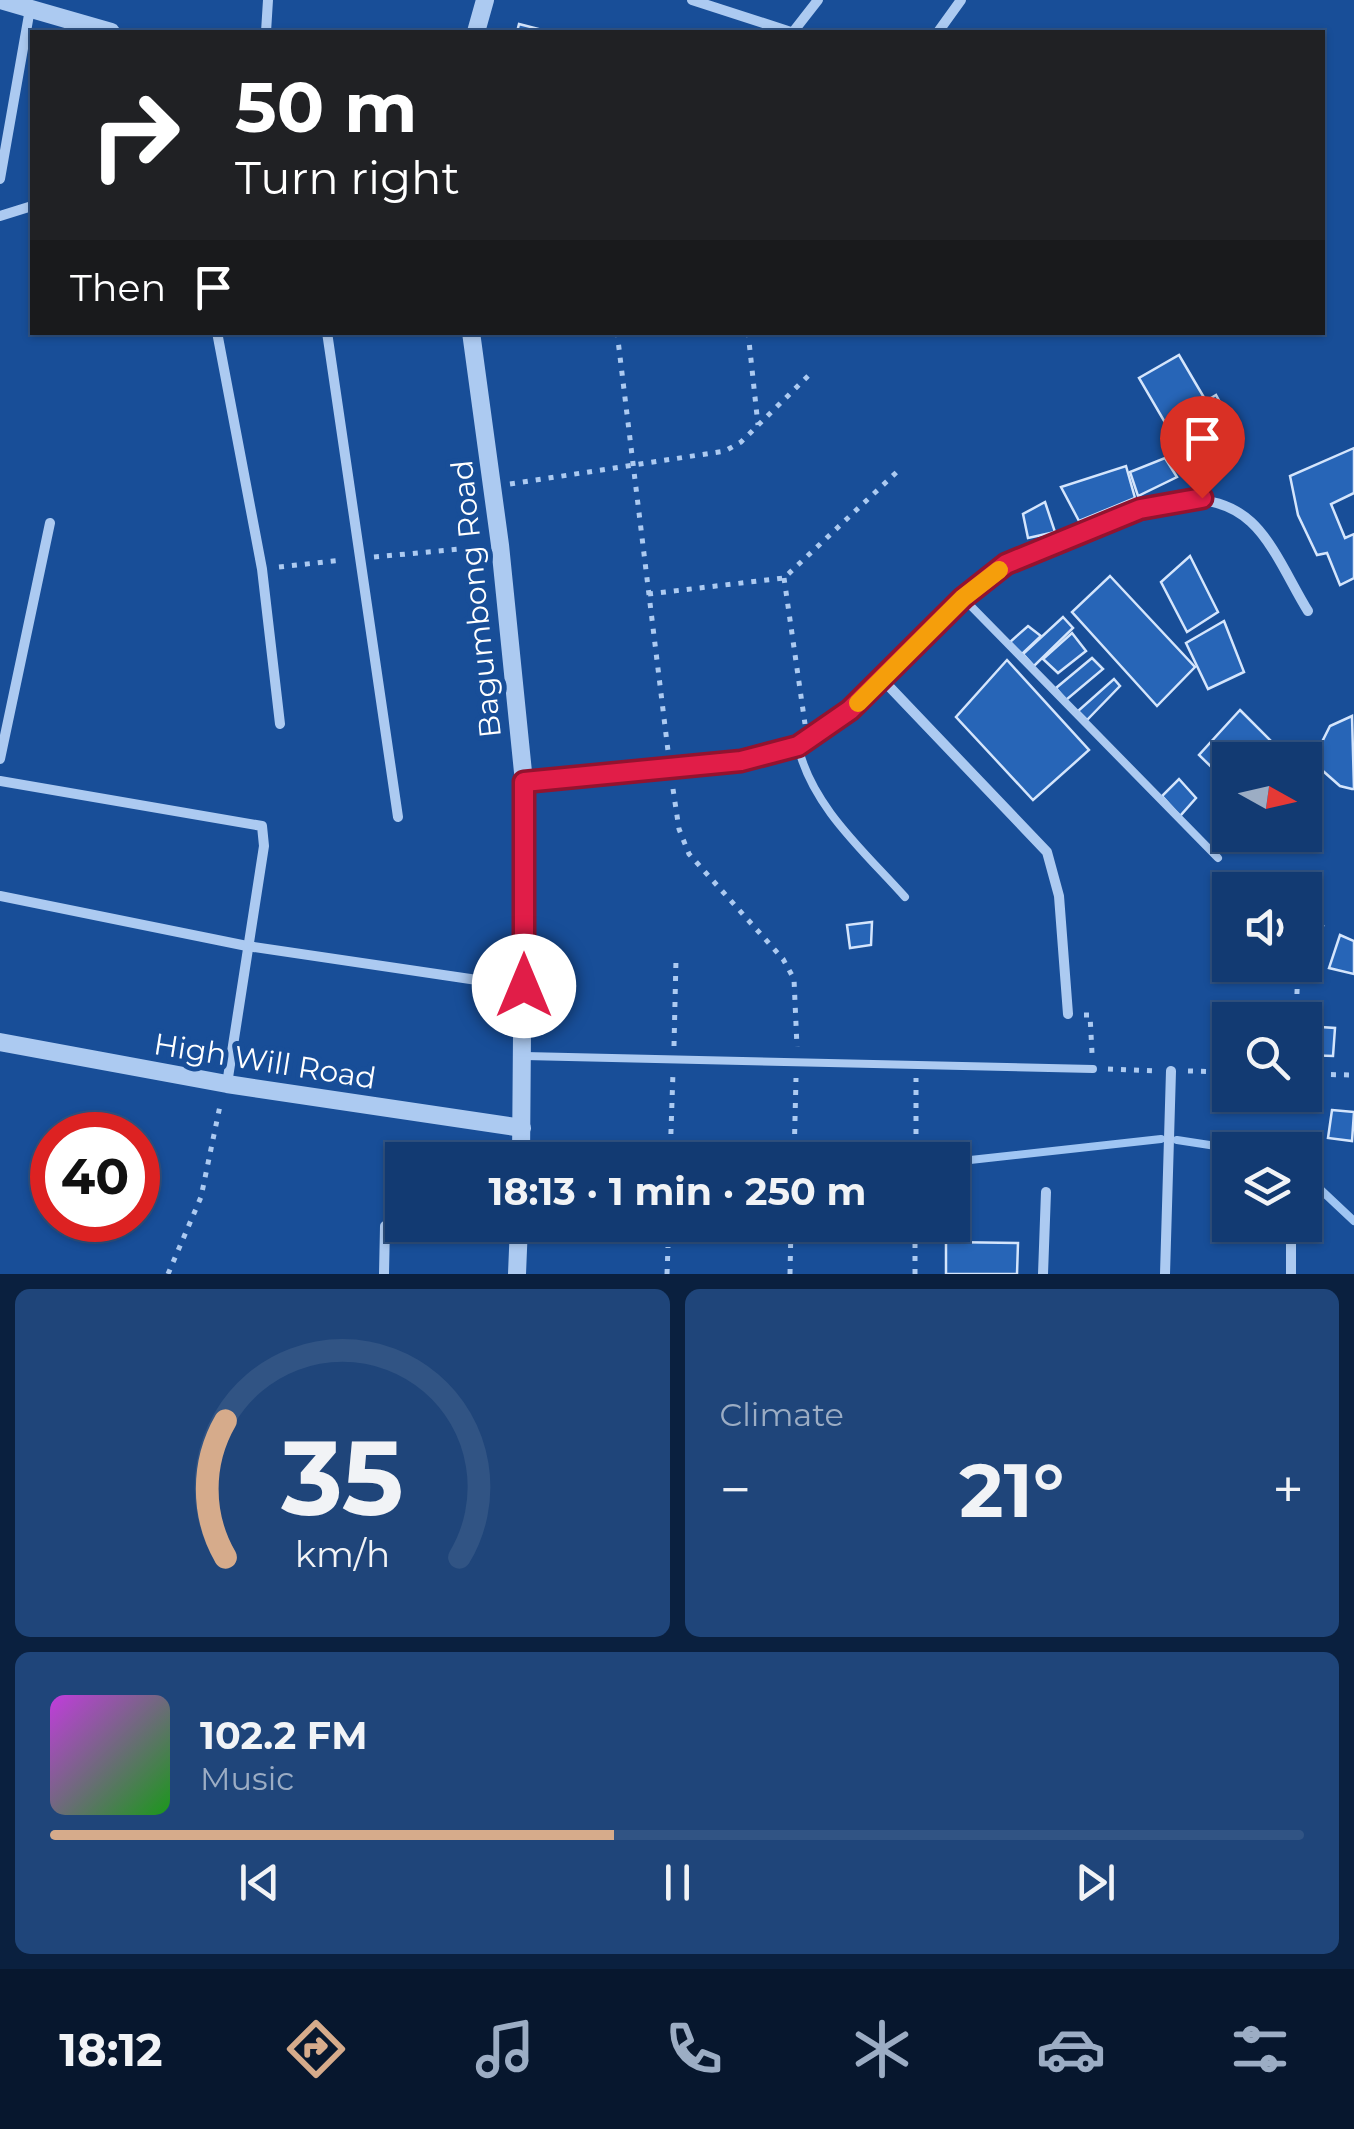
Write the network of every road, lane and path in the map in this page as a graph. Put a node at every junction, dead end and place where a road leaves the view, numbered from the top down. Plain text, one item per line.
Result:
1 (0, 0) edge
2 (268, 0) edge
3 (485, 0) edge
4 (692, 0) edge
5 (818, 0) edge
6 (961, 0) edge
7 (30, 9) junction
8 (105, 30) edge
9 (266, 30) edge
10 (477, 30) edge
11 (786, 30) edge
12 (794, 30) edge
13 (939, 30) edge
14 (0, 179) edge
15 (30, 207) edge
16 (0, 216) edge
17 (218, 335) edge
18 (326, 335) edge
19 (471, 335) edge
20 (617, 335) edge
21 (748, 335) edge
22 (810, 374) dead end
23 (758, 426) junction
24 (632, 466) junction
25 (900, 469) dead end
26 (493, 487) junction
27 (50, 523) dead end
28 (500, 545) junction
29 (359, 559) junction
30 (262, 568) junction
31 (784, 578) junction
32 (648, 594) junction
33 (963, 598) junction
34 (1308, 611) dead end
35 (882, 679) junction
36 (280, 724) dead end
37 (802, 744) junction
38 (0, 758) edge
39 (670, 770) junction
40 (0, 781) edge
41 (524, 782) junction
42 (398, 817) dead end
43 (1218, 858) dead end
44 (0, 896) edge
45 (905, 897) dead end
46 (247, 946) junction
47 (676, 959) dead end
48 (524, 986) junction
49 (1068, 1014) joint
50 (0, 1042) edge
51 (525, 1056) junction
52 (673, 1061) junction
53 (797, 1064) junction
54 (916, 1066) junction
55 (1093, 1069) joint
56 (1171, 1071) dead end
57 (1322, 1074) edge
58 (1354, 1075) edge
59 (227, 1084) junction
60 (522, 1128) junction
61 (522, 1142) edge
62 (671, 1142) edge
63 (795, 1142) edge
64 (916, 1142) edge
65 (1046, 1192) dead end
66 (385, 1226) dead end
67 (519, 1242) edge
68 (791, 1242) edge
69 (915, 1242) edge
70 (1291, 1242) edge
71 (668, 1247) dead end
72 (168, 1274) edge
73 (384, 1274) edge
74 (518, 1274) edge
75 (667, 1274) edge
76 (790, 1274) edge
77 (915, 1274) edge
78 (1043, 1274) edge
79 (1165, 1274) edge
80 (1291, 1274) edge

1 - 7 street
2 - 9 street
3 - 10 street
4 - 11 street
5 - 12 street
6 - 13 street
7 - 8 street
7 - 14 street
15 - 16 street
17 - 30 street
18 - 29 street
19 - 26 street, Bagumbong Road
20 - 24 path
21 - 23 path
22 - 23 path
23 - 24 path
24 - 26 path
24 - 32 path
25 - 31 path
26 - 28 street, Bagumbong Road
27 - 38 street
28 - 29 path
28 - 41 street, Bagumbong Road
29 - 30 path
29 - 42 street
30 - 36 street
31 - 32 path
31 - 37 path
32 - 39 path
33 - 34 street
33 - 35 street
33 - 43 lane
35 - 37 street
35 - 49 street
37 - 39 street
37 - 45 lane
39 - 41 street
39 - 53 path
40 - 46 street
41 - 48 street, Bagumbong Road
44 - 46 street
46 - 48 street
46 - 59 street
47 - 52 path
48 - 51 street, Bagumbong Road
49 - 55 path
50 - 59 street, High Will Road
51 - 52 lane
51 - 60 street, Bagumbong Road
52 - 53 lane
52 - 62 path
53 - 54 lane
53 - 63 path
54 - 55 lane
54 - 64 path
56 - 79 street
57 - 58 path
59 - 60 street, High Will Road
59 - 72 path
60 - 61 street, Bagumbong Road
65 - 78 street
66 - 73 street
67 - 74 street
68 - 76 path
69 - 77 path
70 - 80 street
71 - 75 path

